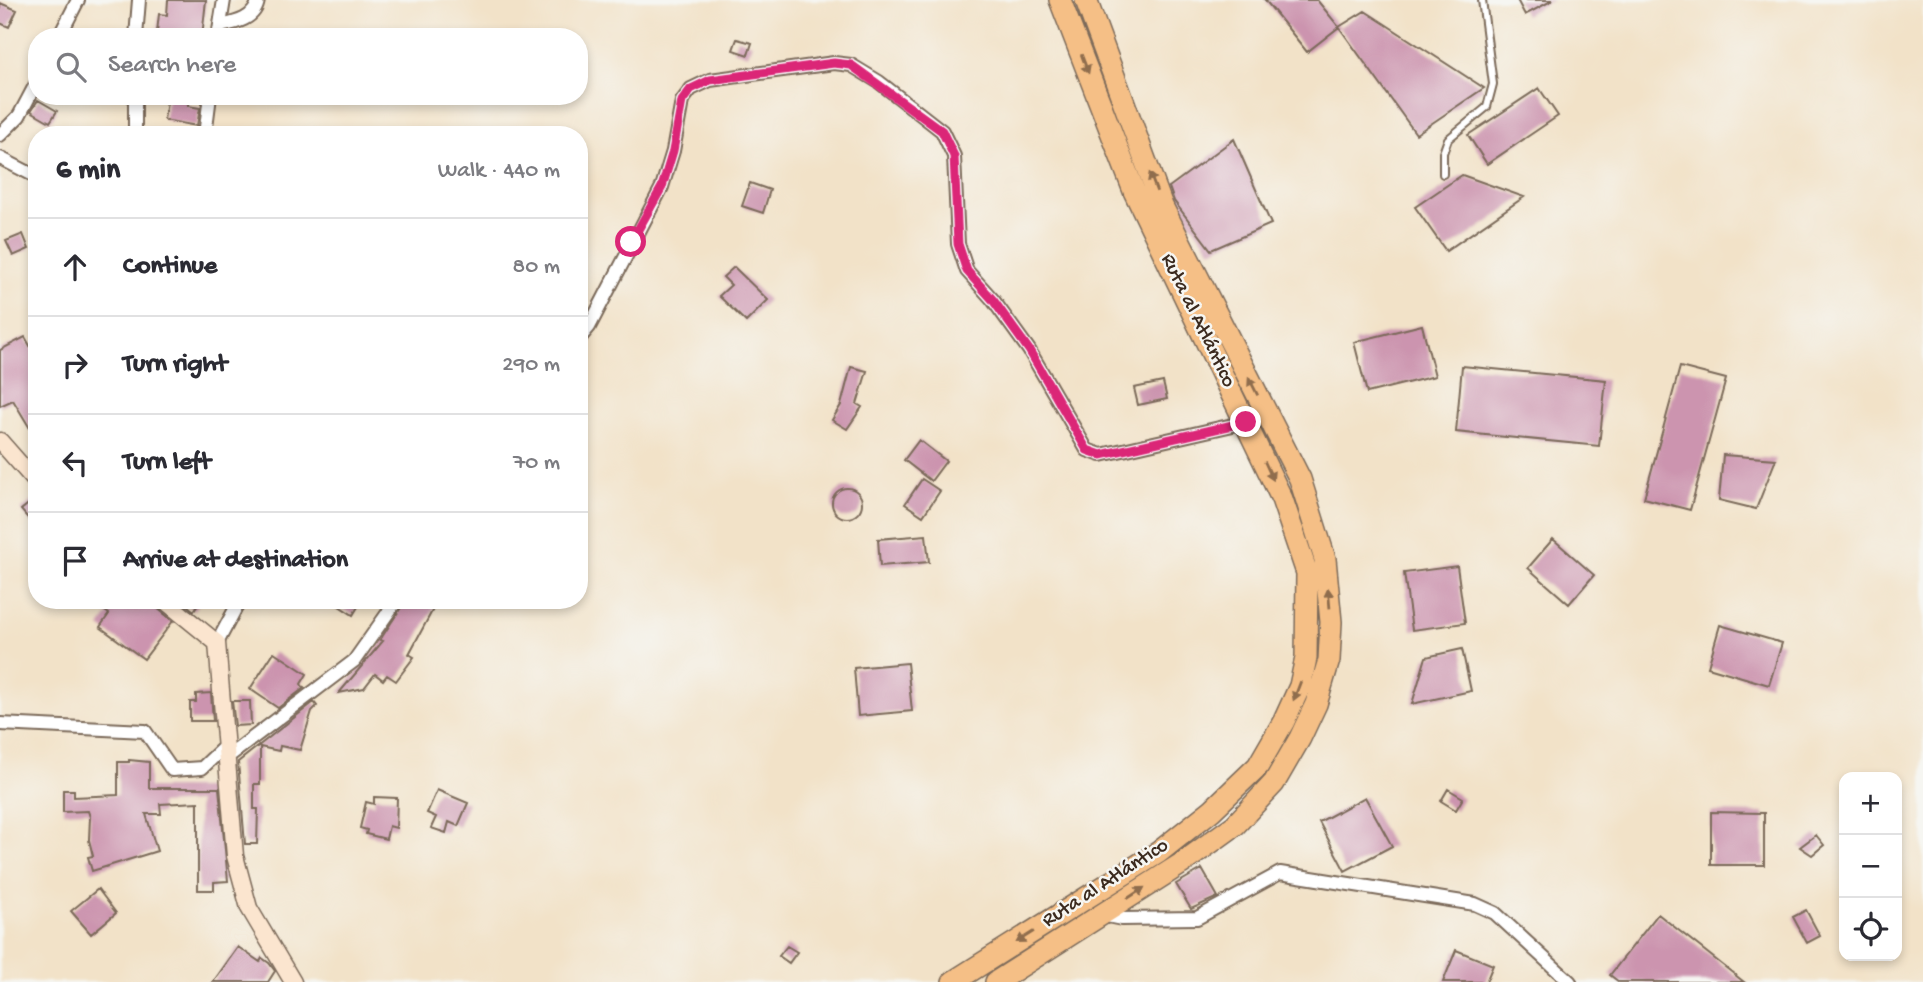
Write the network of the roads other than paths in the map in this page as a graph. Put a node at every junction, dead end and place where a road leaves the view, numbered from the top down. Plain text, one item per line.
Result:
1 (78, 0) edge
2 (139, 0) edge
3 (224, 0) edge
4 (258, 0) edge
5 (1060, 0) edge
6 (1086, 0) edge
7 (1482, 0) edge
8 (64, 28) edge
9 (137, 28) edge
10 (220, 28) edge
11 (226, 28) edge
12 (28, 99) edge
13 (135, 105) edge
14 (209, 105) edge
15 (135, 126) edge
16 (206, 126) edge
17 (0, 135) edge
18 (0, 158) edge
19 (28, 172) edge
20 (1443, 174) dead end
21 (588, 328) edge
22 (1246, 422) junction
23 (0, 441) edge
24 (28, 473) edge
25 (175, 609) edge
26 (235, 609) edge
27 (391, 609) edge
28 (217, 643) junction
29 (0, 724) edge
30 (224, 753) junction
31 (1102, 915) junction
32 (293, 982) edge
33 (953, 982) edge
34 (996, 982) edge
35 (1570, 982) edge

1 - 8 street
2 - 9 street
3 - 10 street
4 - 11 street
5 -> 22 highway, Ruta al Atlántico
31 -> 6 highway, Ruta al Atlántico
7 - 20 lane
12 - 17 street
13 - 15 street
14 - 16 street
18 - 19 street
21 - 22 street
22 -> 33 highway, Ruta al Atlántico
23 - 24 street
25 - 28 street
26 - 28 street
27 - 30 street
28 - 30 street
29 - 30 street
30 - 32 street
31 - 34 highway, Ruta al Atlántico
31 - 35 street

